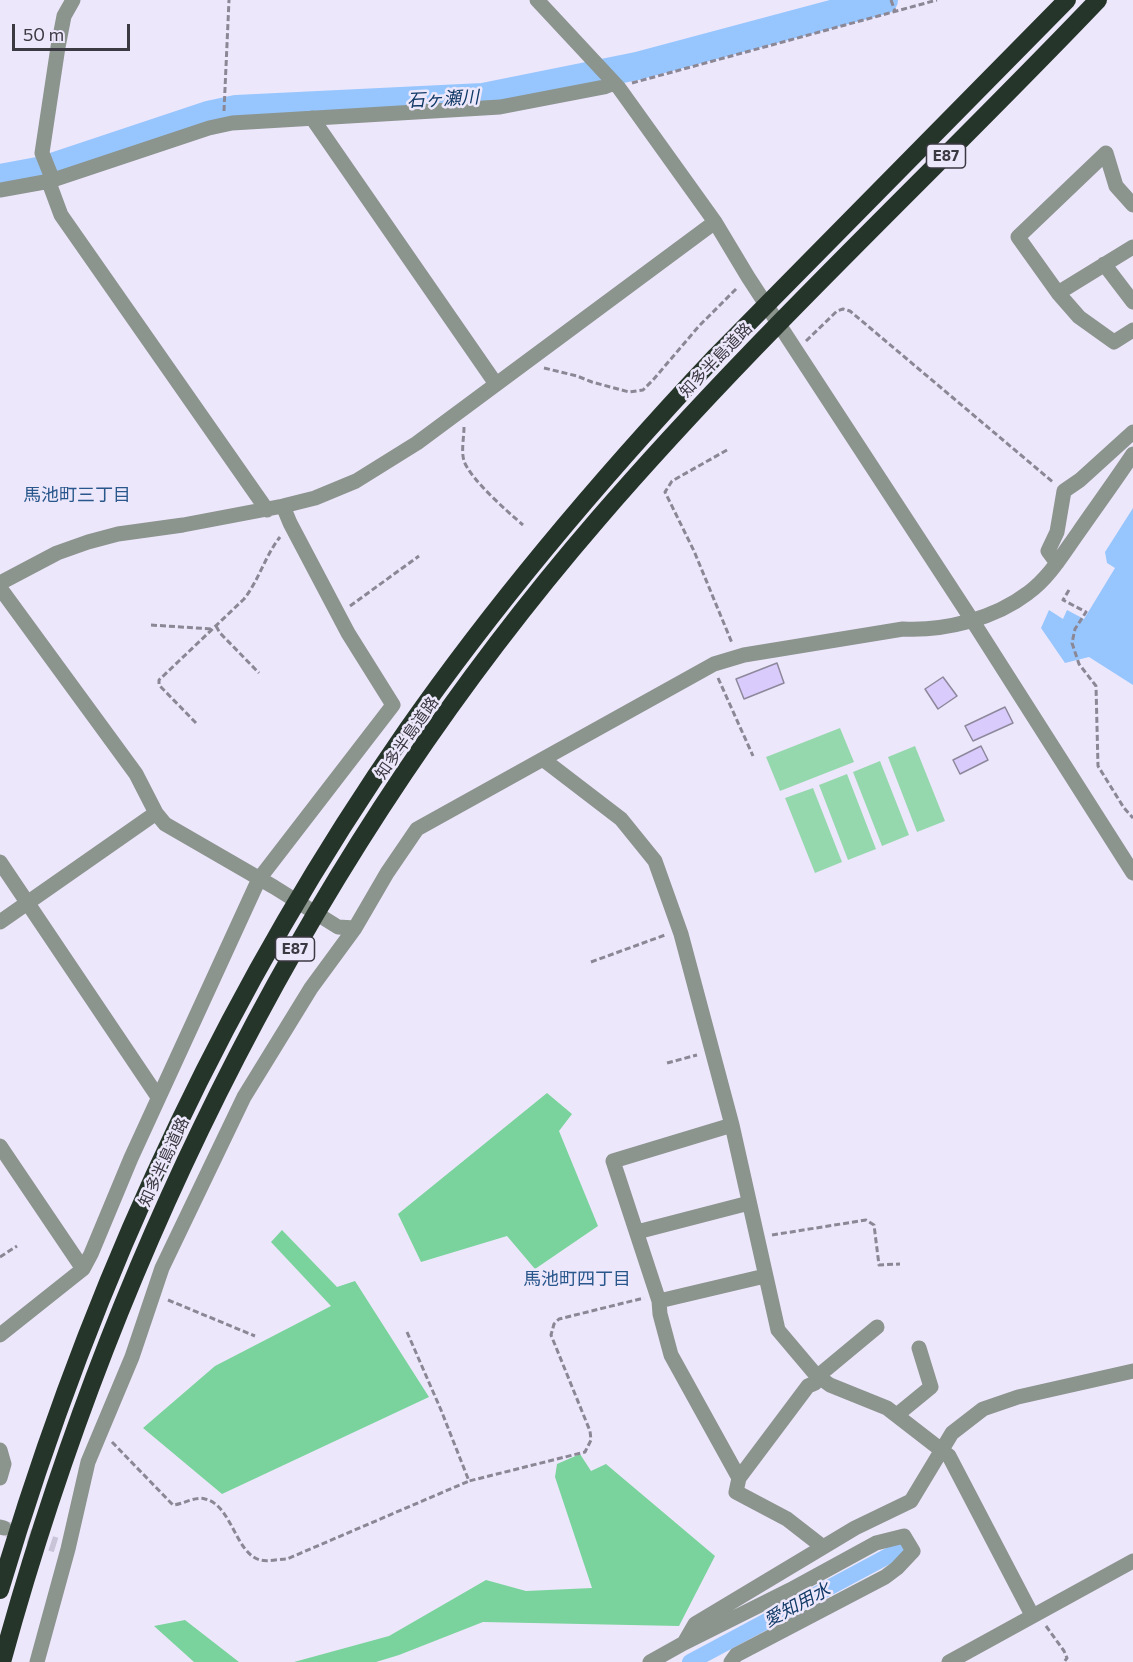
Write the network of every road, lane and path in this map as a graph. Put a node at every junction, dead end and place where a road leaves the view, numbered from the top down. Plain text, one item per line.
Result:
1 (73, 0) edge
2 (229, 0) edge
3 (537, 0) edge
4 (891, 0) edge
5 (937, 0) edge
6 (1067, 0) edge
7 (1098, 0) edge
8 (894, 11) junction
9 (617, 85) junction
10 (223, 104) dead end
11 (312, 118) junction
12 (48, 171) junction
13 (0, 190) edge
14 (1133, 205) edge
15 (715, 222) junction
16 (1133, 247) edge
17 (1104, 264) junction
18 (748, 277) junction
19 (1059, 293) junction
20 (1133, 302) edge
21 (1133, 330) edge
22 (796, 352) junction
23 (530, 359) junction
24 (496, 384) junction
25 (454, 415) junction
26 (1133, 432) edge
27 (727, 450) dead end
28 (1133, 454) edge
29 (1064, 491) junction
30 (283, 506) junction
31 (267, 510) junction
32 (290, 523) junction
33 (523, 525) dead end
34 (419, 556) dead end
35 (1057, 563) junction
36 (0, 583) edge
37 (0, 588) edge
38 (1069, 590) dead end
39 (338, 615) junction
40 (972, 620) junction
41 (151, 625) dead end
42 (215, 628) junction
43 (736, 657) junction
44 (712, 665) junction
45 (259, 674) dead end
46 (196, 723) dead end
47 (753, 756) dead end
48 (544, 760) junction
49 (156, 813) junction
50 (1133, 818) edge
51 (0, 862) edge
52 (1133, 873) edge
53 (259, 879) junction
54 (27, 904) junction
55 (0, 922) edge
56 (355, 928) junction
57 (680, 930) junction
58 (591, 962) dead end
59 (712, 1051) junction
60 (667, 1064) dead end
61 (158, 1097) junction
62 (732, 1125) junction
63 (0, 1146) edge
64 (749, 1203) junction
65 (637, 1232) junction
66 (756, 1236) junction
67 (17, 1246) dead end
68 (0, 1257) edge
69 (900, 1264) dead end
70 (83, 1269) junction
71 (765, 1275) junction
72 (153, 1296) junction
73 (658, 1298) junction
74 (877, 1327) dead end
75 (407, 1332) dead end
76 (0, 1335) edge
77 (255, 1336) dead end
78 (920, 1348) dead end
79 (1133, 1371) edge
80 (819, 1377) junction
81 (898, 1414) junction
82 (99, 1436) junction
83 (0, 1450) edge
84 (942, 1450) junction
85 (739, 1478) junction
86 (0, 1479) edge
87 (469, 1481) junction
88 (823, 1547) junction
89 (1133, 1561) edge
90 (0, 1590) edge
91 (1034, 1614) junction
92 (684, 1643) junction
93 (2, 1662) edge
94 (38, 1662) edge
95 (650, 1662) edge
96 (730, 1662) edge
97 (948, 1662) edge
98 (1064, 1662) edge

1 - 12 street
2 - 10 path
3 - 9 street
4 - 8 path
5 - 8 path
6 - 90 highway, 知多半島道路 / E87
7 - 93 highway, 知多半島道路 / E87
8 - 9 path
9 - 11 street
9 - 15 street
11 - 12 street
11 - 24 street
12 - 13 street
12 - 31 street
14 - 19 street
15 - 18 street
15 - 23 street
16 - 17 street
17 - 19 street
17 - 20 street
18 - 22 street
18 - 23 path
19 - 21 street
22 - 29 path
22 - 40 street
23 - 24 street
24 - 25 street
25 - 30 street
25 - 33 path
26 - 29 street
27 - 43 path
28 - 35 street
29 - 35 street
30 - 31 street
30 - 32 street
31 - 36 street
32 - 39 street
32 - 42 path
34 - 39 path
35 - 40 street
37 - 49 street
38 - 50 path
39 - 53 street
40 - 43 street
40 - 52 street
41 - 42 path
42 - 45 path
42 - 46 path
43 - 44 street
44 - 47 path
44 - 48 street
48 - 56 street
48 - 57 street
49 - 53 street
49 - 54 street
51 - 54 street
53 - 56 street
53 - 61 street
54 - 55 street
54 - 61 street
56 - 72 street
57 - 58 path
57 - 59 street
59 - 60 path
59 - 62 street
61 - 70 street
62 - 64 street
62 - 65 street
63 - 70 street
64 - 65 street
64 - 66 street
65 - 73 street
66 - 69 path
66 - 71 street
67 - 68 path
70 - 76 street
71 - 73 street
71 - 80 street
72 - 77 path
72 - 82 street
73 - 85 street
73 - 87 path
74 - 80 street
75 - 87 path
78 - 81 street
79 - 84 street
80 - 81 street
80 - 85 street
81 - 84 street
82 - 87 path
82 - 94 street
83 - 86 street
84 - 88 street
84 - 91 street
85 - 88 street
88 - 92 street
89 - 91 street
91 - 97 street
91 - 98 path
92 - 95 street
92 - 96 street

